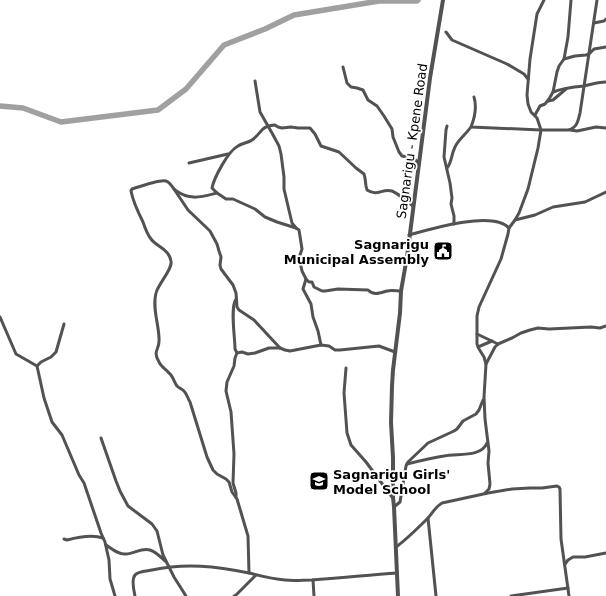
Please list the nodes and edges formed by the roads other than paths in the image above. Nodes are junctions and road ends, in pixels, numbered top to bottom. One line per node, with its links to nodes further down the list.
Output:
1 (443, 0): 29 (street, Sagnarigu - Kpene Road)
2 (544, 0): 12 (street)
3 (571, 0): 10 (street)
4 (597, 0): 6 (street)
5 (606, 19): 6 (street)
6 (594, 23): 9 (street)
7 (446, 32): 12 (street)
8 (606, 47): 9 (street)
9 (589, 54): 10 (street); 15 (street)
10 (564, 59): 17 (street)
11 (343, 67): 29 (street)
12 (528, 79): 20 (street)
13 (255, 81): 21 (street)
14 (606, 82): 15 (street)
15 (584, 86): 16 (street); 26 (street)
16 (567, 87): 17 (street); 19 (street)
17 (552, 92): 19 (street)
18 (474, 97): 23 (street)
19 (547, 102): 20 (street)
20 (535, 115): 25 (street)
21 (268, 126): 27 (street); 34 (street); 37 (street)
22 (448, 126): 30 (street)
23 (471, 127): 25 (street); 30 (street)
24 (606, 128): 26 (street)
25 (541, 130): 26 (street); 35 (street)
26 (568, 130)
27 (228, 154): 28 (street); 33 (street)
28 (190, 163)
29 (419, 163): 34 (street, Sagnarigu - Kpene Road)
30 (447, 168): 36 (street)
31 (173, 188): 33 (street); 42 (street); 62 (street)
32 (606, 192): 35 (street)
33 (217, 193): 37 (street)
34 (413, 206): 39 (street, Sagnarigu - Kpene Road)
35 (515, 220): 38 (street)
36 (454, 224): 38 (street); 39 (street)
37 (296, 228): 40 (street)
38 (509, 228): 46 (street)
39 (409, 235): 41 (street, Sagnarigu - Kpene Road)
40 (306, 280): 41 (street); 48 (street)
41 (401, 291): 52 (street, Sagnarigu - Kpene Road)
42 (236, 299): 51 (street); 53 (street)
43 (0, 317): 55 (street)
44 (64, 324): 55 (street)
45 (606, 326): 49 (street)
46 (477, 334): 47 (street); 50 (street)
47 (492, 341): 49 (street); 50 (street)
48 (321, 344): 51 (street); 52 (street)
49 (498, 344): 54 (street)
50 (478, 347): 54 (street)
51 (280, 348): 53 (street)
52 (395, 352): 63 (street, Sagnarigu - Kpene Road)
53 (237, 353): 62 (street)
54 (486, 364): 57 (street)
55 (37, 366): 66 (street)
56 (346, 368): 63 (street)
57 (484, 397): 59 (street); 60 (street)
58 (101, 438): 71 (street)
59 (488, 443): 60 (street); 61 (street)
60 (406, 464): 64 (street)
61 (485, 493): 65 (street); 72 (street)
62 (236, 497): 74 (street)
63 (393, 497): 64 (street, Sagnarigu - Kpene Road)
64 (394, 507): 69 (street, Sagnarigu - Kpene Road)
65 (428, 518): 69 (street); 85 (street)
66 (103, 538): 67 (street); 68 (street)
67 (64, 539)
68 (106, 545): 71 (street); 79 (street)
69 (396, 547): 75 (street, Sagnarigu - Kpene Road)
70 (606, 553): 72 (street)
71 (166, 562): 73 (street)
72 (565, 564): 78 (street)
73 (169, 567): 74 (street); 80 (street); 81 (street)
74 (249, 573): 76 (street)
75 (397, 573): 77 (street); 84 (street, Sagnarigu - Kpene Road)
76 (256, 575): 77 (street); 82 (street)
77 (314, 580): 83 (street)
78 (568, 588): 86 (street); 87 (street)
79 (114, 596)
80 (135, 596)
81 (186, 596)
82 (234, 596)
83 (314, 596)
84 (398, 596)
85 (436, 596)
86 (511, 596)
87 (569, 596)

